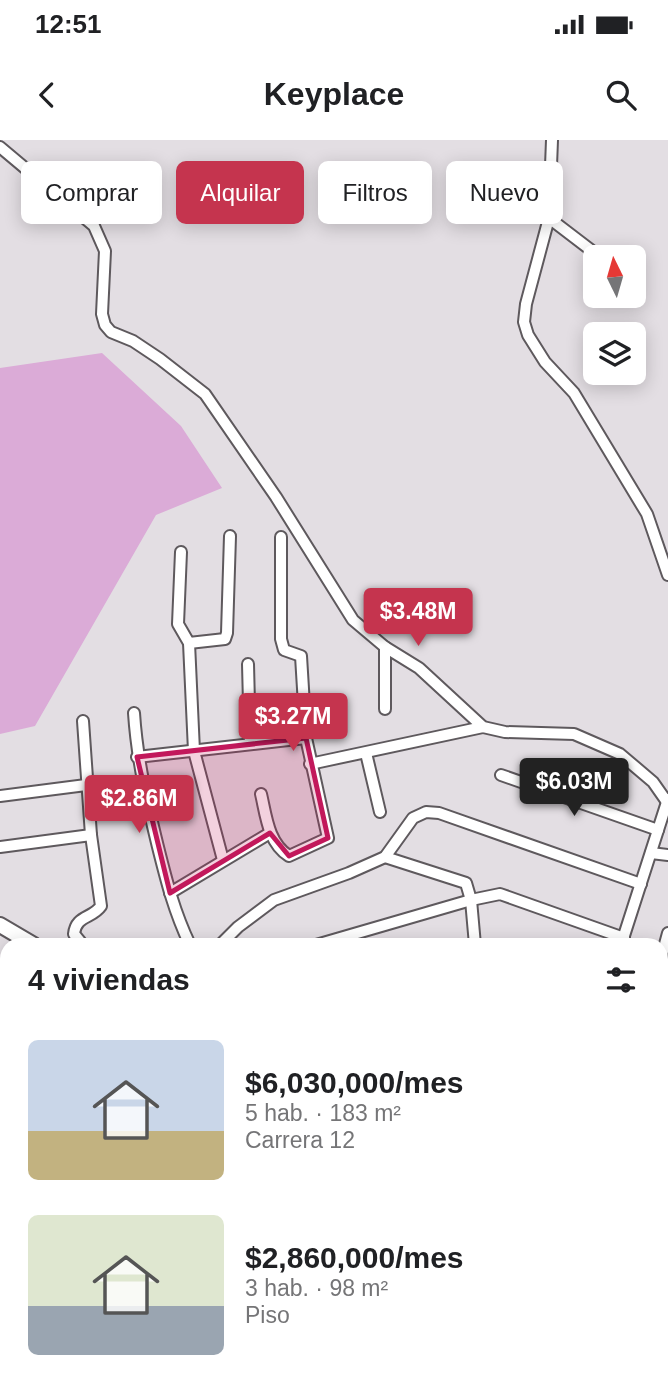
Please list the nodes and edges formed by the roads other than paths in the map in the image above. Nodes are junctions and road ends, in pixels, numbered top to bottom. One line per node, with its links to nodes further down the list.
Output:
1 (552, 140): 3 (street)
2 (0, 147): 12 (street)
3 (551, 161)
4 (547, 224): 10 (street)
5 (557, 224): 6 (street)
6 (584, 245)
7 (230, 536): 11 (street)
8 (281, 537): 18 (street)
9 (181, 552): 11 (street)
10 (668, 575)
11 (189, 643): 20 (street)
12 (385, 647): 14 (street); 17 (street)
13 (248, 664): 19 (street)
14 (385, 709)
15 (134, 713): 22 (street)
16 (83, 721): 25 (street)
17 (483, 727): 21 (street); 28 (street)
18 (306, 738): 19 (street); 23 (street)
19 (250, 744): 20 (street)
20 (194, 751): 22 (street); 37 (street)
21 (366, 752): 23 (street); 29 (street)
22 (137, 757): 39 (street)
23 (310, 764): 31 (street)
24 (501, 775): 30 (street)
25 (86, 785): 27 (street); 32 (street)
26 (261, 794): 31 (street)
27 (0, 796)
28 (667, 801): 30 (street)
29 (380, 812)
30 (658, 830): 34 (street)
31 (271, 833): 37 (street)
32 (90, 835): 33 (street); 43 (street)
33 (0, 847)
34 (651, 853): 35 (street); 38 (street)
35 (668, 855)
36 (385, 858): 38 (street); 40 (street); 45 (street)
37 (223, 860): 39 (street)
38 (641, 884): 49 (street)
39 (170, 893): 44 (street)
40 (471, 900): 46 (street); 47 (street); 48 (street)
41 (0, 925): 42 (street)
42 (22, 938)
43 (77, 938)
44 (187, 938)
45 (227, 938)
46 (349, 938)
47 (474, 938)
48 (614, 938)
49 (623, 938)

